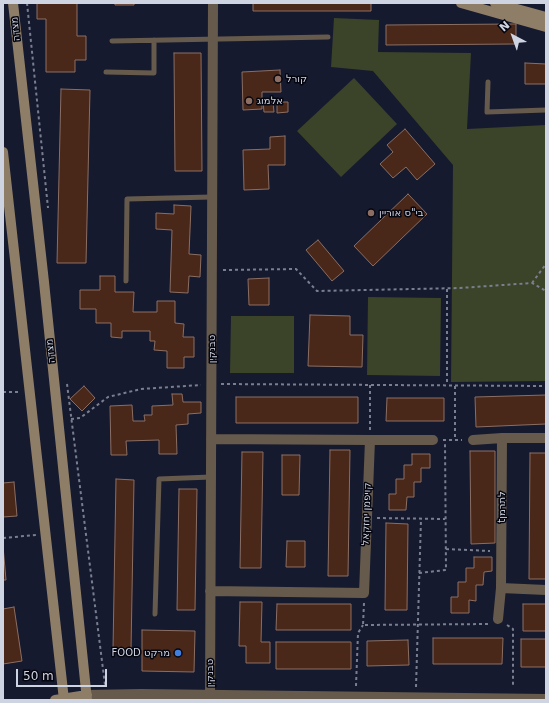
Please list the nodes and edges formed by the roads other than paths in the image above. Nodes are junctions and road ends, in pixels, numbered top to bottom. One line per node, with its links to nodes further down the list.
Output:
1 (13, 3): 30 (main road, מצדה)
2 (214, 3): 8 (street, טבנקין)
3 (461, 3): 6 (main road)
4 (495, 3): 5 (main road)
5 (546, 17)
6 (546, 27)
7 (328, 36): 8 (lane)
8 (213, 39): 9 (lane); 15 (street, טבנקין)
9 (154, 40): 10 (lane); 11 (lane)
10 (112, 41)
11 (106, 72)
12 (488, 82): 13 (lane)
13 (546, 110)
14 (3, 152): 33 (main road)
15 (212, 197): 16 (lane); 19 (street, טבנקין)
16 (126, 281)
17 (502, 438): 18 (street); 22 (street); 24 (street, tלתרמן)
18 (546, 438)
19 (211, 439): 20 (street); 23 (street, טבנקין)
20 (370, 440): 21 (street); 26 (street, קויפמן יחזקאל)
21 (433, 440)
22 (473, 440)
23 (211, 477): 26 (street, טבנקין); 27 (lane)
24 (501, 588): 25 (street); 28 (street, tלתרמן)
25 (546, 590)
26 (210, 591): 29 (street, טבנקין)
27 (155, 614)
28 (498, 619)
29 (210, 697): 30 (street); 31 (street)
30 (87, 698): 33 (main road)
31 (463, 699): 32 (street)
32 (546, 699)
33 (61, 700)

